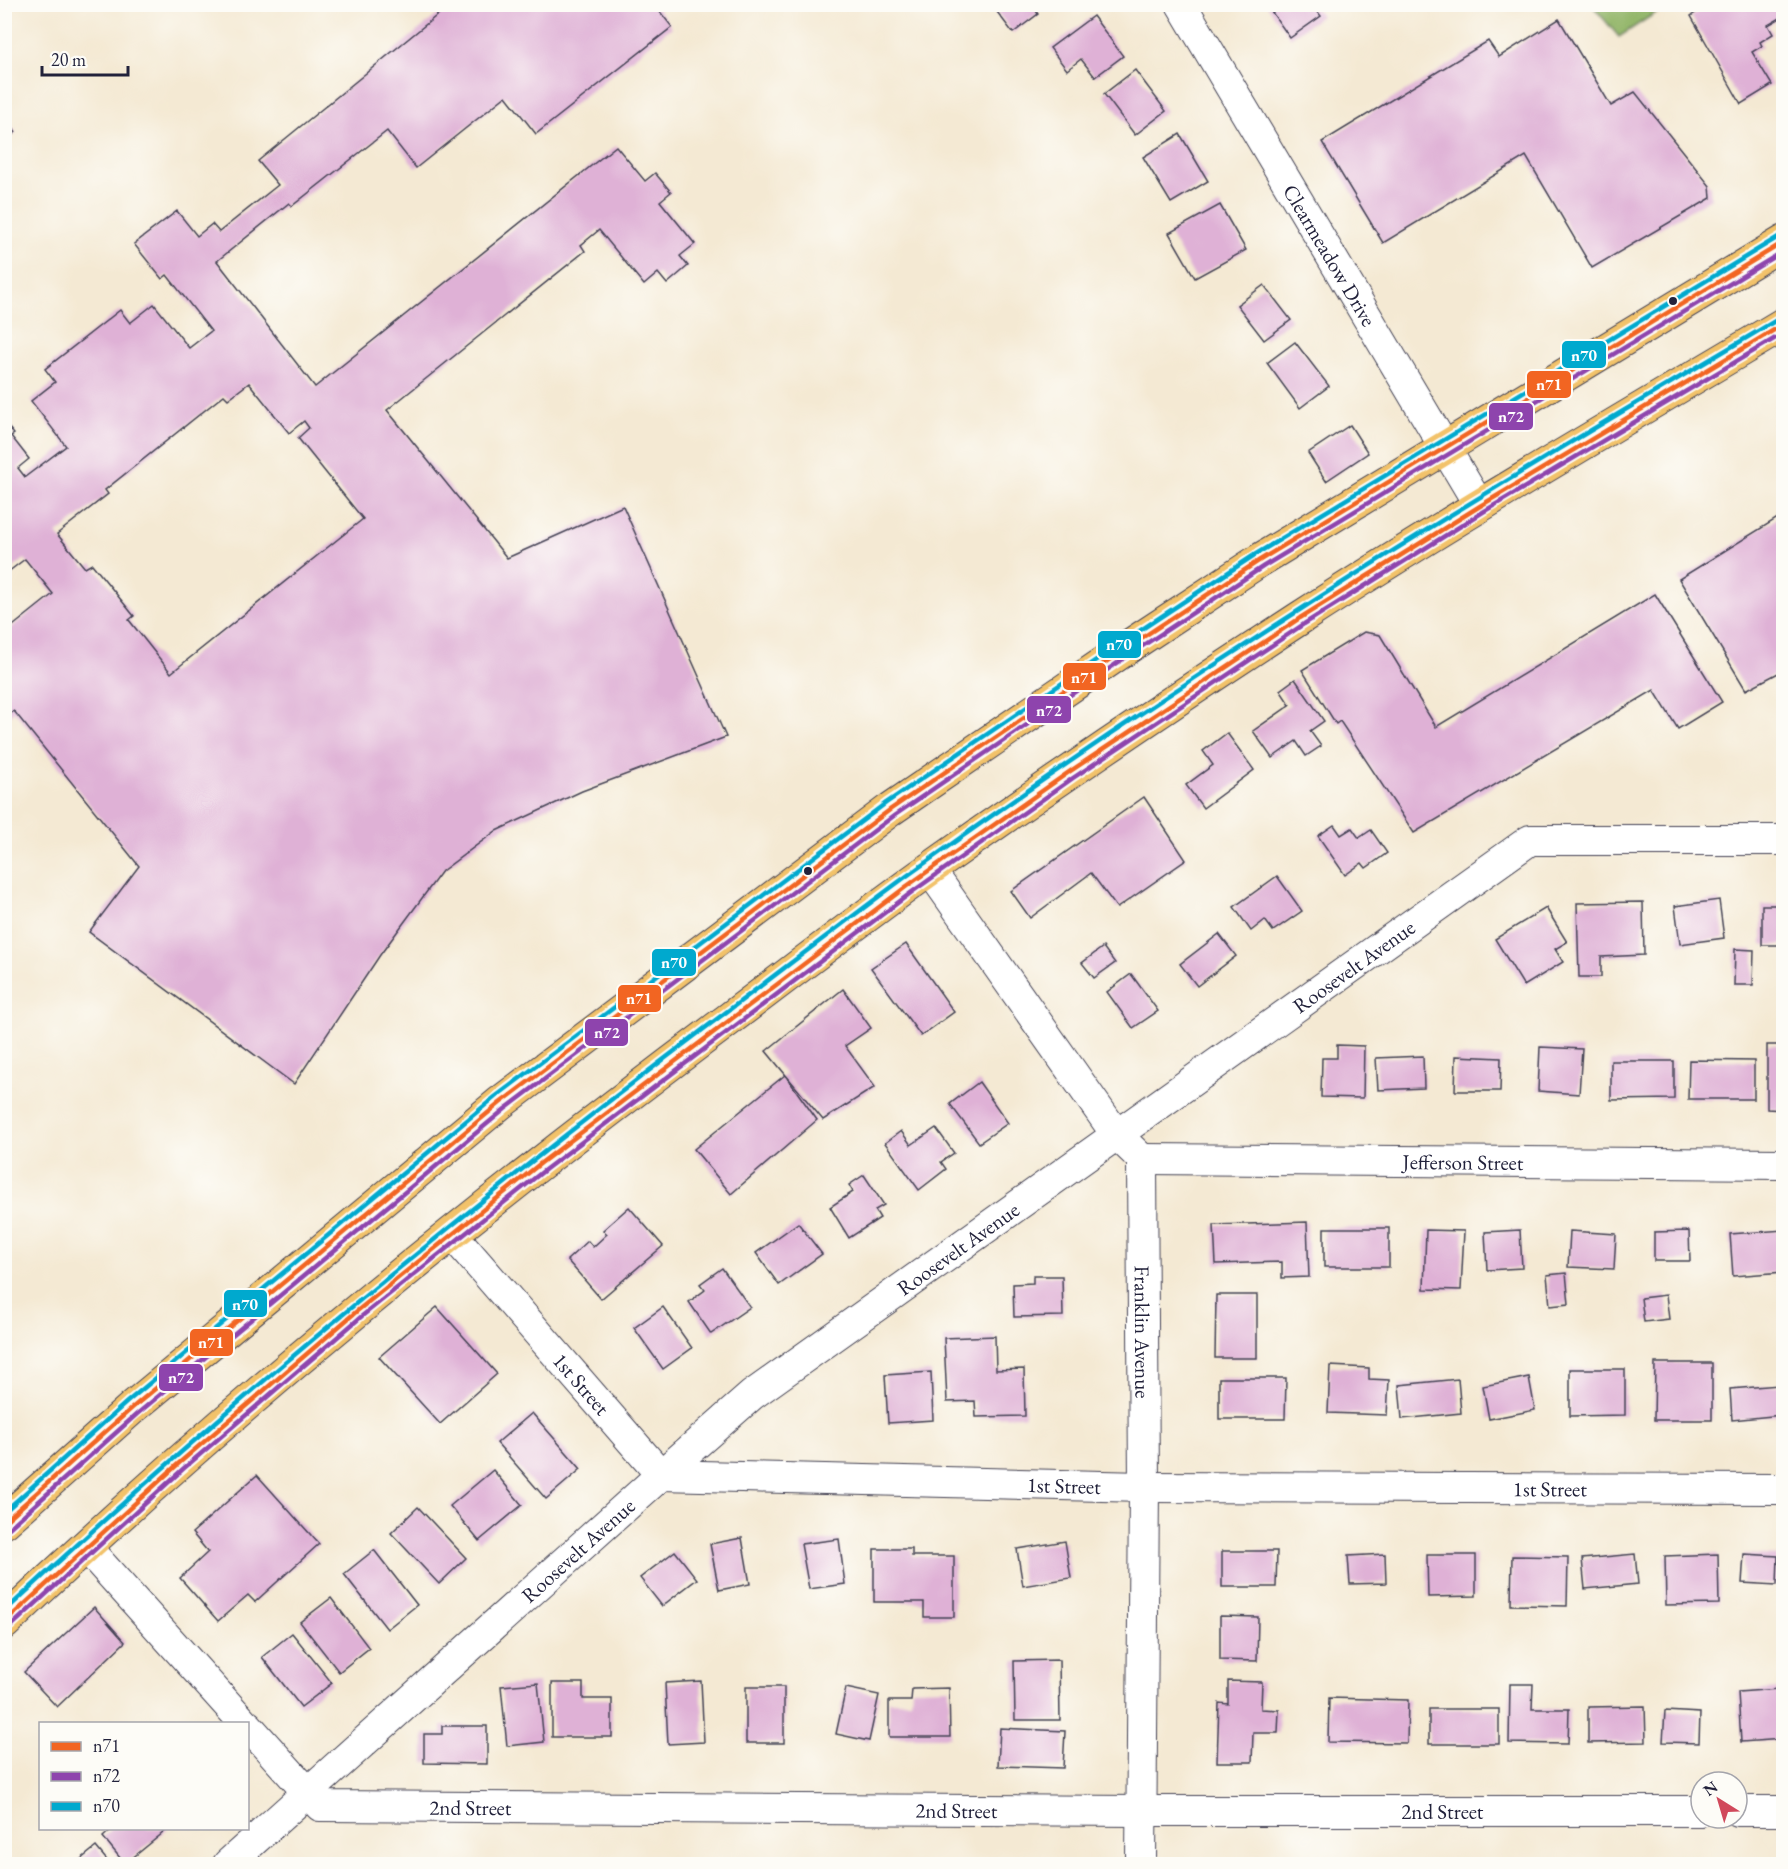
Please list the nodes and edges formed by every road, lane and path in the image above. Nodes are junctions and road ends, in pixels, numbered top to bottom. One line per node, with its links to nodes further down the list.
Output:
1 (1181, 4): 4 (street, Clearmeadow Drive)
2 (1784, 242): 4 (main road)
3 (1784, 324): 5 (main road)
4 (1444, 447): 5 (street, Clearmeadow Drive); 15 (main road)
5 (1479, 505): 7 (main road)
6 (1784, 840): 8 (street, Roosevelt Avenue)
7 (930, 870): 8 (street); 11 (main road)
8 (1116, 1134): 9 (street); 12 (street, Roosevelt Avenue)
9 (1142, 1159): 10 (street, Jefferson Street); 13 (street, Franklin Avenue)
10 (1784, 1164)
11 (452, 1234): 12 (street, 1st Street); 16 (main road)
12 (661, 1474): 13 (street, 1st Street); 20 (street, Roosevelt Avenue)
13 (1144, 1487): 14 (street, 1st Street); 21 (street, Franklin Avenue)
14 (1784, 1489)
15 (4, 1522)
16 (85, 1546): 17 (main road); 18 (street, 2nd Street)
17 (4, 1623)
18 (243, 1722)
19 (249, 1728): 20 (street, 2nd Street)
20 (307, 1792): 21 (street, 2nd Street); 25 (street, Roosevelt Avenue)
21 (1141, 1811): 22 (street, 2nd Street); 26 (street, Franklin Avenue)
22 (1689, 1811)
23 (1749, 1811): 24 (street)
24 (1784, 1811)
25 (228, 1864)
26 (1141, 1864)

